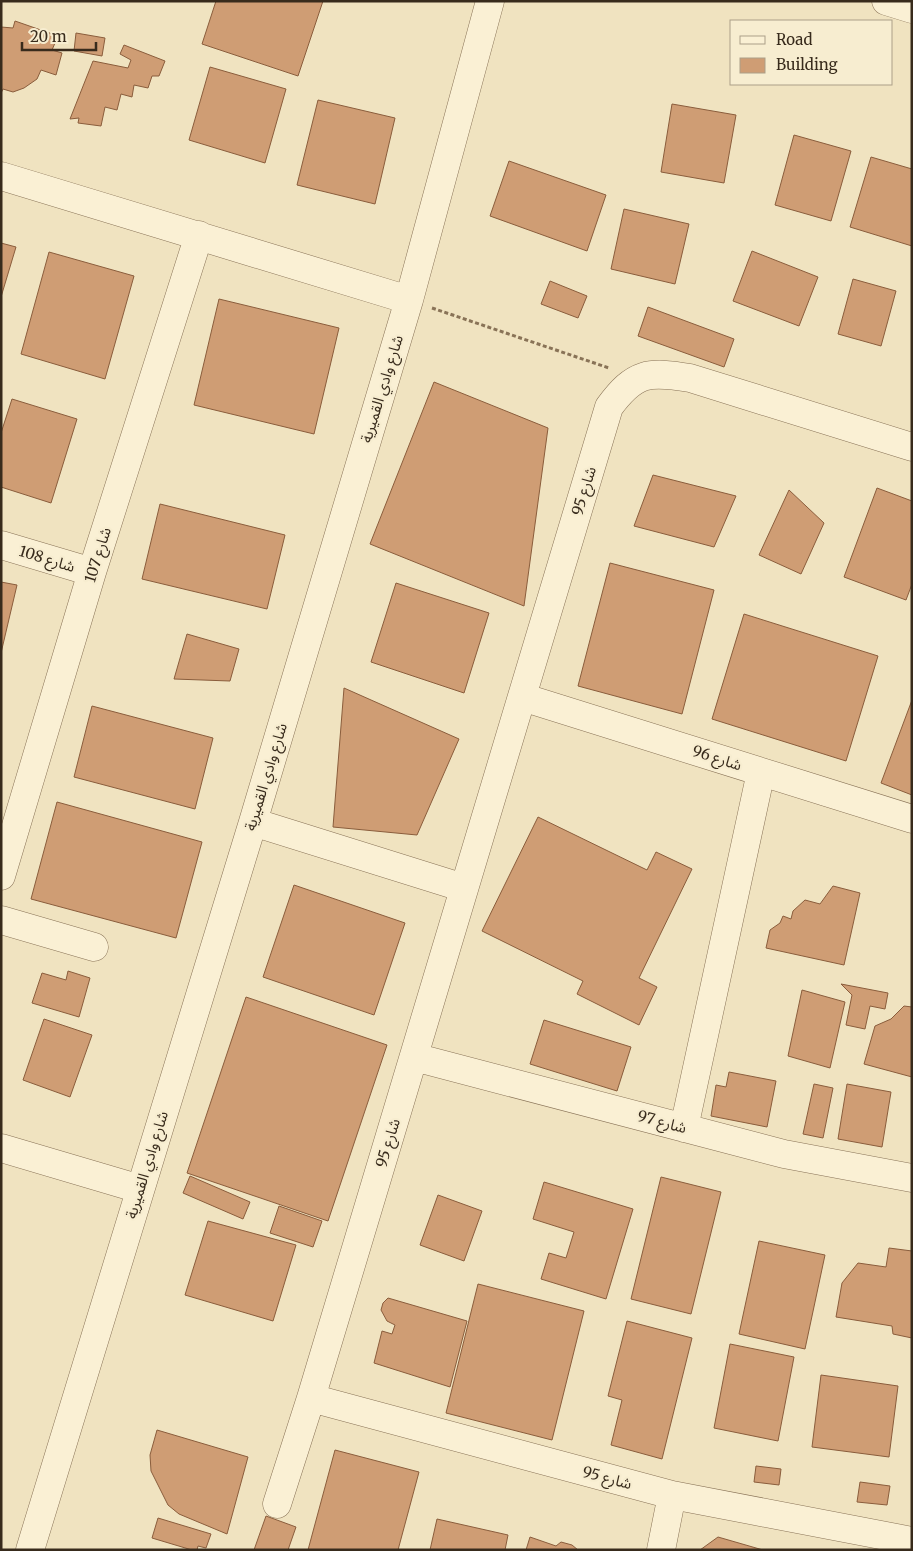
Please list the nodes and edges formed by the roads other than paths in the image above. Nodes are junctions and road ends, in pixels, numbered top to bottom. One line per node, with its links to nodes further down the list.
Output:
1 (490, 1): 6 (street, شارع وادي القميرية)
2 (886, 1): 3 (street)
3 (912, 9)
4 (1, 176): 5 (street)
5 (199, 235): 6 (street); 9 (street, شارع 107)
6 (409, 300): 13 (street, شارع وادي القميرية)
7 (912, 447): 10 (street, شارع 95)
8 (1, 545): 9 (street, شارع 108)
9 (92, 572): 14 (street, شارع 107)
10 (522, 697): 11 (street, شارع 96); 15 (street, شارع 95)
11 (761, 772): 12 (street, شارع 96); 19 (street)
12 (912, 819)
13 (253, 822): 15 (street); 22 (street, شارع وادي القميرية)
14 (1, 876)
15 (464, 888): 18 (street, شارع 95)
16 (1, 920): 17 (street)
17 (94, 947)
18 (414, 1057): 19 (street, شارع 97); 23 (street, شارع 95)
19 (684, 1128): 21 (street, شارع 97)
20 (1, 1148): 22 (street)
21 (912, 1178)
22 (140, 1189): 27 (street, شارع وادي القميرية)
23 (311, 1398): 24 (street, شارع 95); 25 (street, شارع 95)
24 (672, 1495): 26 (street, شارع 95); 28 (street)
25 (277, 1504)
26 (912, 1541)
27 (30, 1550)
28 (661, 1550)

